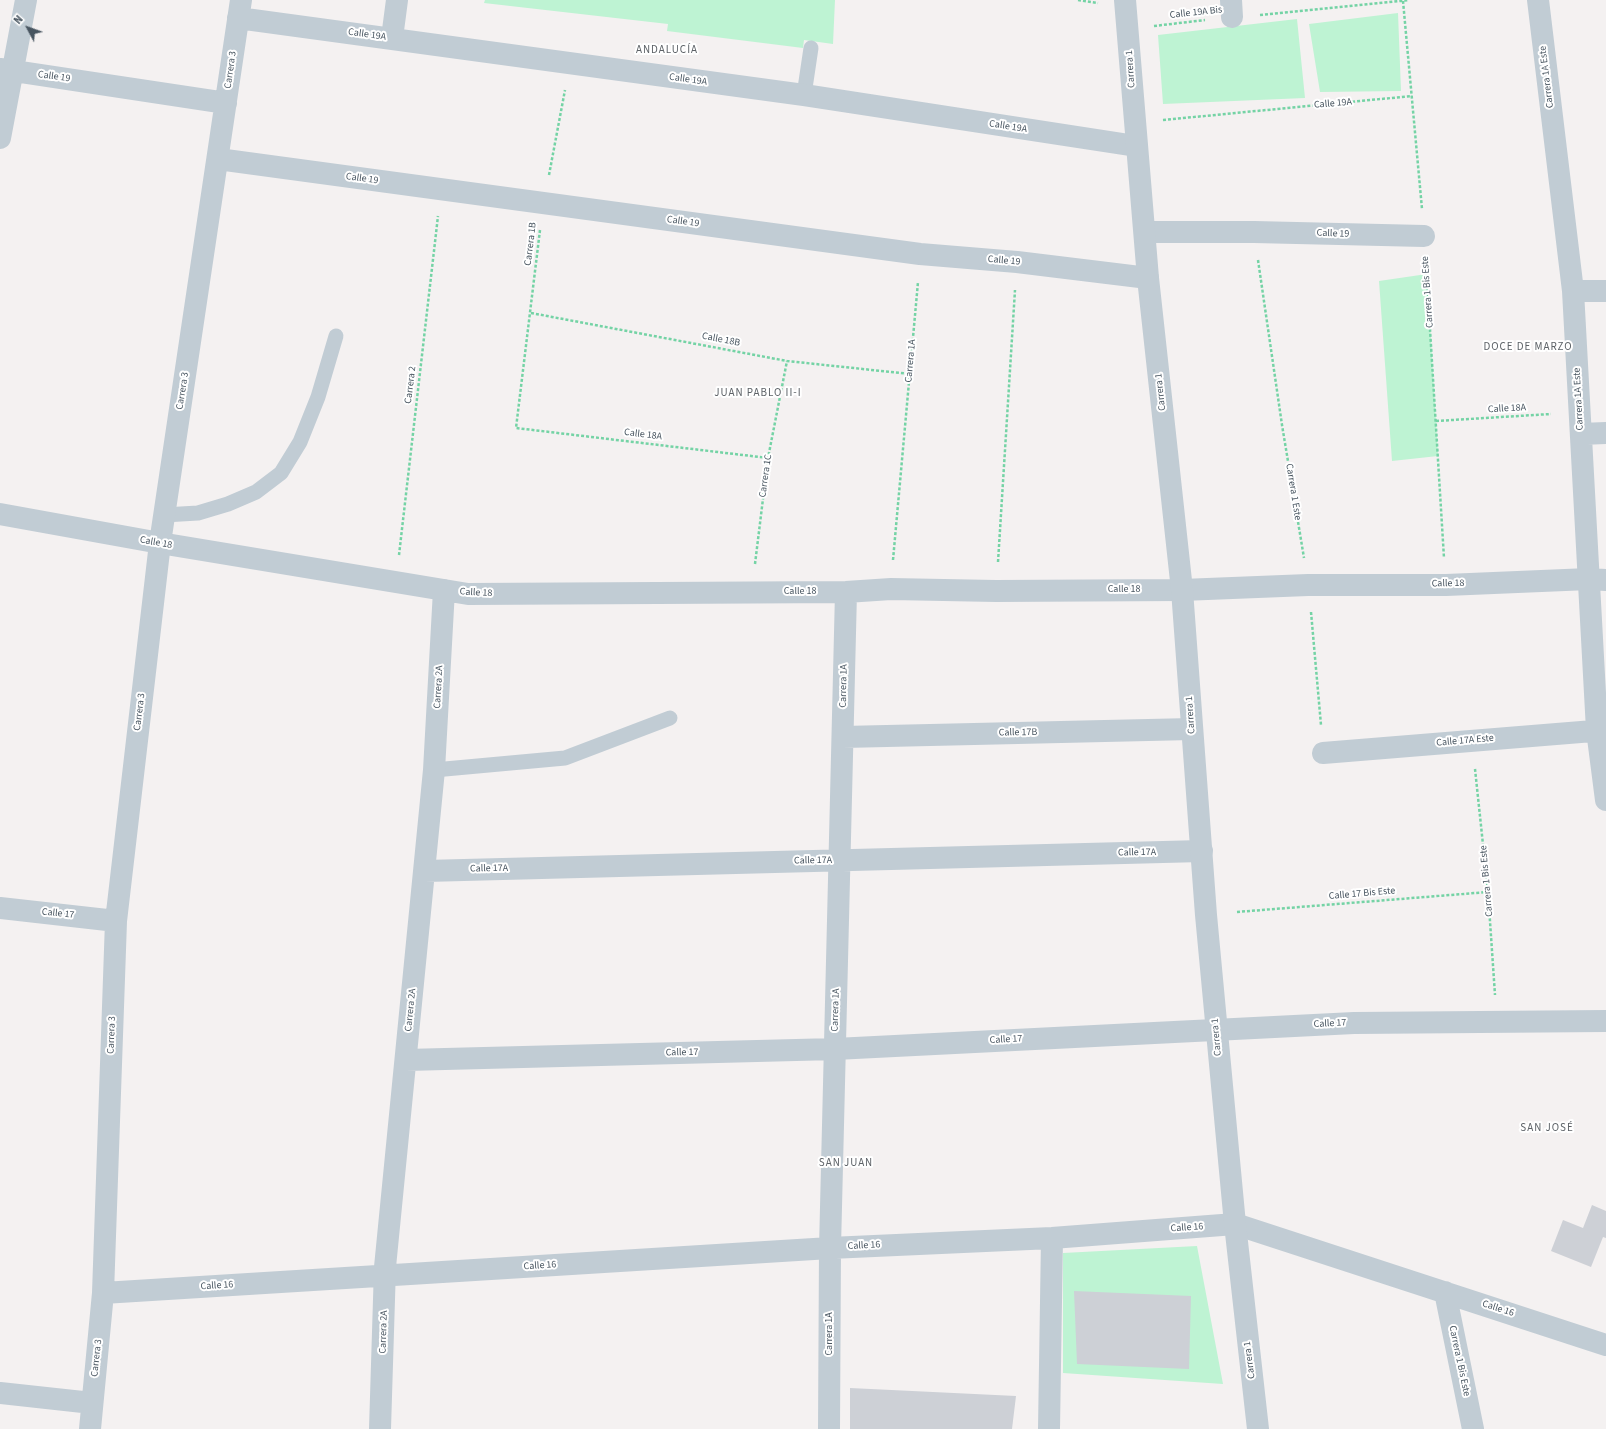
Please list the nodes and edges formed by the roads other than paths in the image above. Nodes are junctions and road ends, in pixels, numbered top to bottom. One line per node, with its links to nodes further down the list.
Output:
1 (26, 0): 8 (street)
2 (397, 0): 6 (street)
3 (1125, 0): 12 (street, Carrera 1)
4 (1538, 0): 17 (street, Carrera 1A Este)
5 (240, 9): 6 (street, Calle 19A); 10 (street, Carrera 3)
6 (392, 38): 9 (street, Calle 19A)
7 (811, 48): 9 (lane)
8 (7, 70): 10 (street, Calle 19); 11 (street)
9 (804, 95): 12 (street, Calle 19A)
10 (226, 103): 13 (street, Carrera 3)
11 (0, 138)
12 (1136, 146): 14 (street, Carrera 1)
13 (218, 159): 16 (street, Calle 19); 23 (street, Carrera 3)
14 (1145, 232): 15 (street, Calle 19); 16 (street, Carrera 1)
15 (1424, 236)
16 (1148, 278): 27 (street, Carrera 1)
17 (1573, 291): 18 (street); 21 (street, Carrera 1A Este)
18 (1606, 291)
19 (336, 336): 23 (lane)
20 (1606, 433): 21 (street)
21 (1581, 434): 25 (street, Carrera 1A Este)
22 (0, 514): 24 (street, Calle 18)
23 (164, 515): 24 (street, Carrera 3)
24 (160, 543): 26 (street, Calle 18); 40 (street, Carrera 3)
25 (1597, 580): 27 (street, Calle 18); 31 (street, Carrera 1A Este)
26 (444, 590): 28 (street, Calle 18); 34 (street, Carrera 2A)
27 (1182, 590): 28 (street, Calle 18); 30 (street, Carrera 1)
28 (846, 592): 32 (street, Carrera 1A)
29 (670, 718): 34 (lane)
30 (1192, 729): 32 (street, Calle 17B); 36 (street, Carrera 1)
31 (1602, 730): 33 (street, Calle 17A Este); 35 (street, Carrera 1A Este)
32 (843, 737): 37 (street, Carrera 1A)
33 (1323, 753)
34 (434, 770): 38 (street, Carrera 2A)
35 (1606, 800)
36 (1202, 851): 37 (street, Calle 17A); 42 (street, Carrera 1)
37 (840, 860): 38 (street, Calle 17A); 43 (street, Carrera 1A)
38 (425, 871): 44 (street, Carrera 2A)
39 (0, 908): 40 (street, Calle 17)
40 (116, 921): 50 (street, Carrera 3)
41 (1606, 1020): 42 (street, Calle 17)
42 (1217, 1029): 43 (street, Calle 17); 45 (street, Carrera 1)
43 (835, 1049): 44 (street, Calle 17); 47 (street, Carrera 1A)
44 (406, 1060): 48 (street, Carrera 2A)
45 (1234, 1224): 46 (street, Calle 16); 49 (street, Calle 16); 58 (street, Carrera 1)
46 (1052, 1238): 47 (street, Calle 16); 57 (street)
47 (830, 1248): 48 (street, Calle 16); 56 (street, Carrera 1A)
48 (386, 1275): 50 (street, Calle 16); 55 (street, Carrera 2A)
49 (1445, 1292): 51 (street, Calle 16); 59 (street, Carrera 1 Bis Este)
50 (103, 1293): 53 (street, Carrera 3)
51 (1606, 1345)
52 (0, 1393): 53 (street)
53 (92, 1403): 54 (street, Carrera 3)
54 (90, 1429)
55 (380, 1429)
56 (829, 1429)
57 (1049, 1429)
58 (1258, 1429)
59 (1473, 1429)

